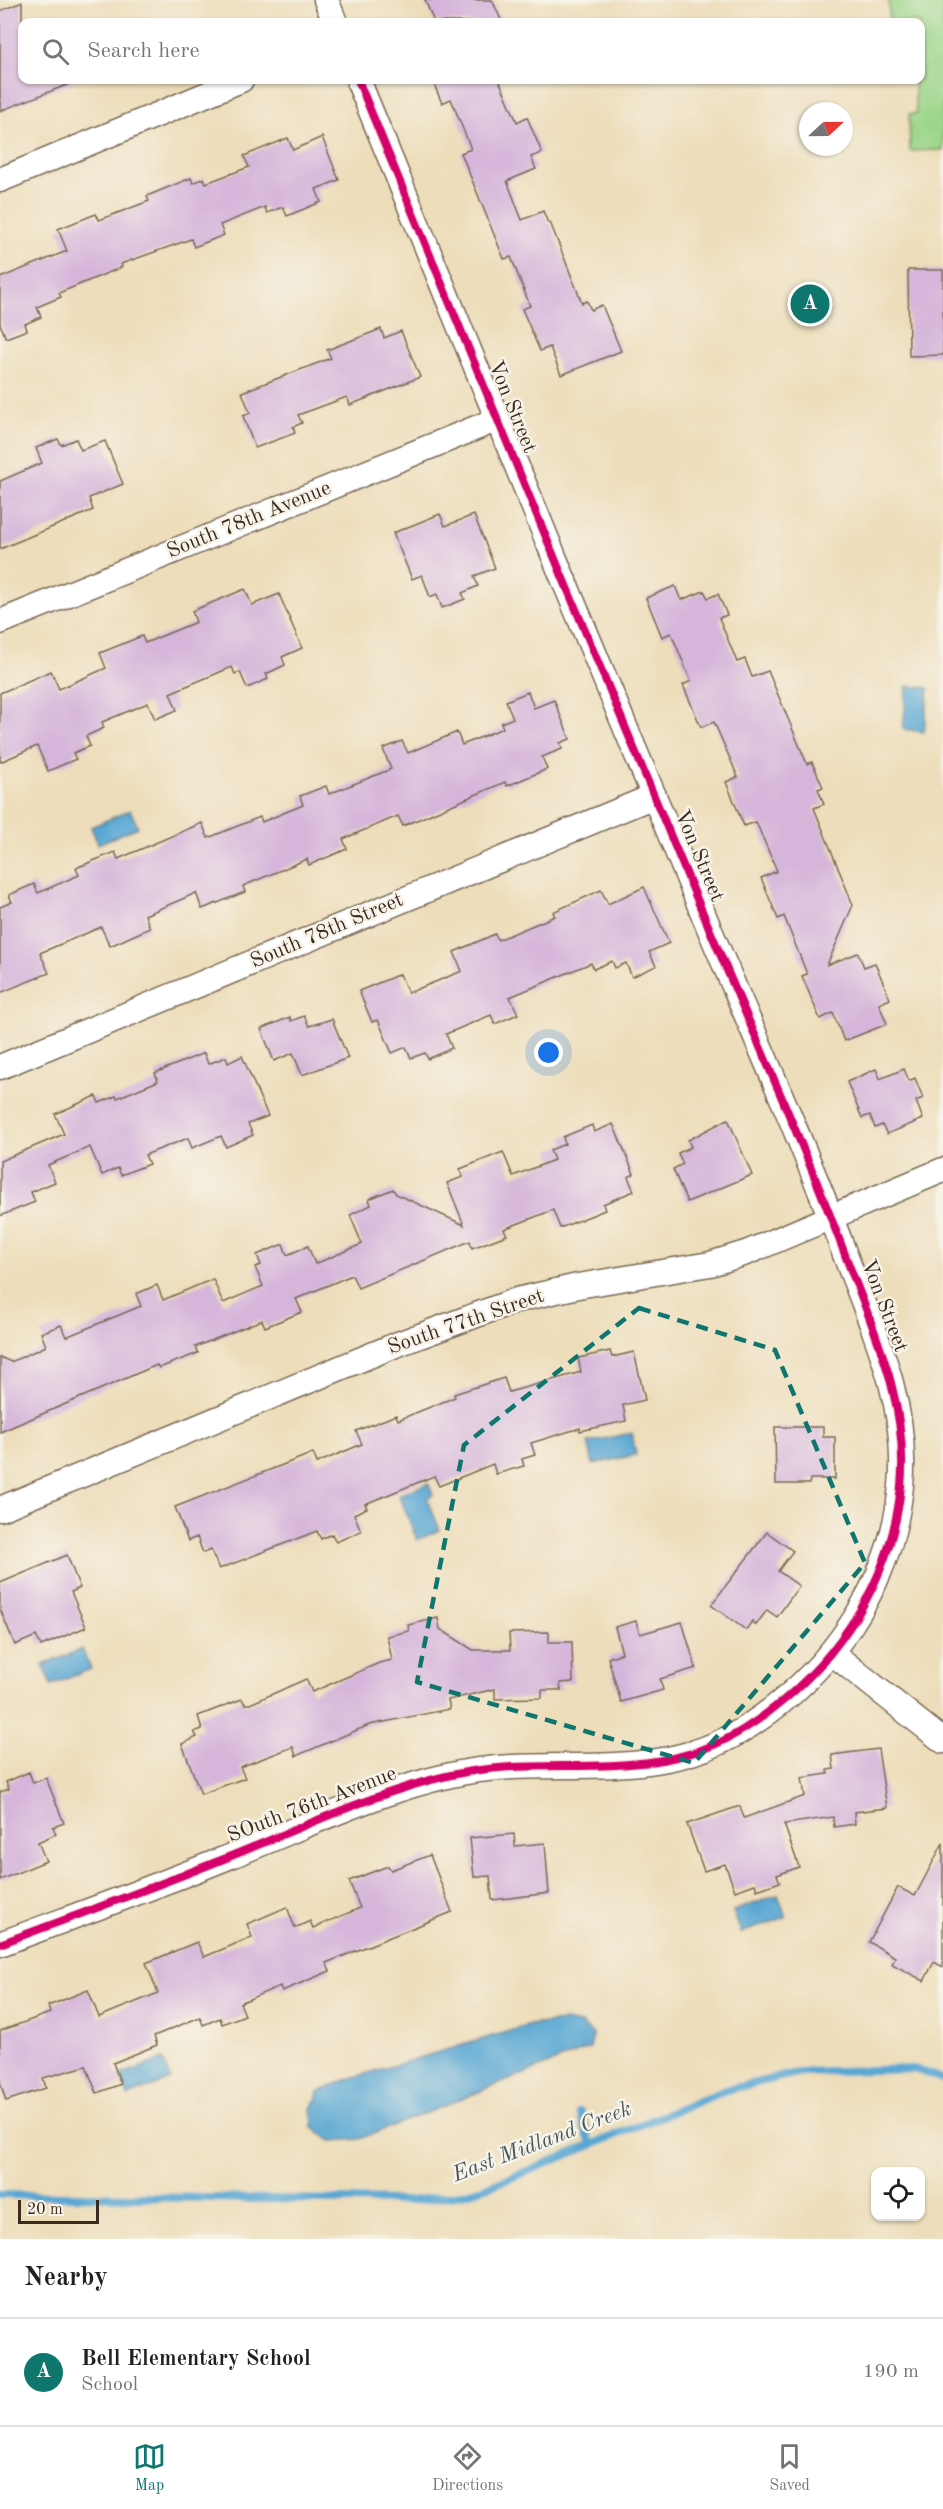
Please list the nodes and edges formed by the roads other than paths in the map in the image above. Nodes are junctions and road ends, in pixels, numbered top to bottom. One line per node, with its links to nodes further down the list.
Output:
1 (326, 0): 2 (street)
2 (333, 18)
3 (231, 84): 5 (street)
4 (360, 84): 6 (street, Von Street)
5 (0, 180)
6 (498, 419): 7 (street, South 78th Avenue); 8 (street, Von Street)
7 (0, 622)
8 (654, 796): 9 (street, South 78th Street); 11 (street, Von Street)
9 (0, 1067)
10 (943, 1170): 11 (street, South 77th Street)
11 (831, 1216): 12 (street, South 77th Street); 13 (street, Von Street)
12 (0, 1509)
13 (832, 1653): 14 (street); 15 (street, SOuth 76th Avenue)
14 (943, 1741)
15 (0, 1944)

